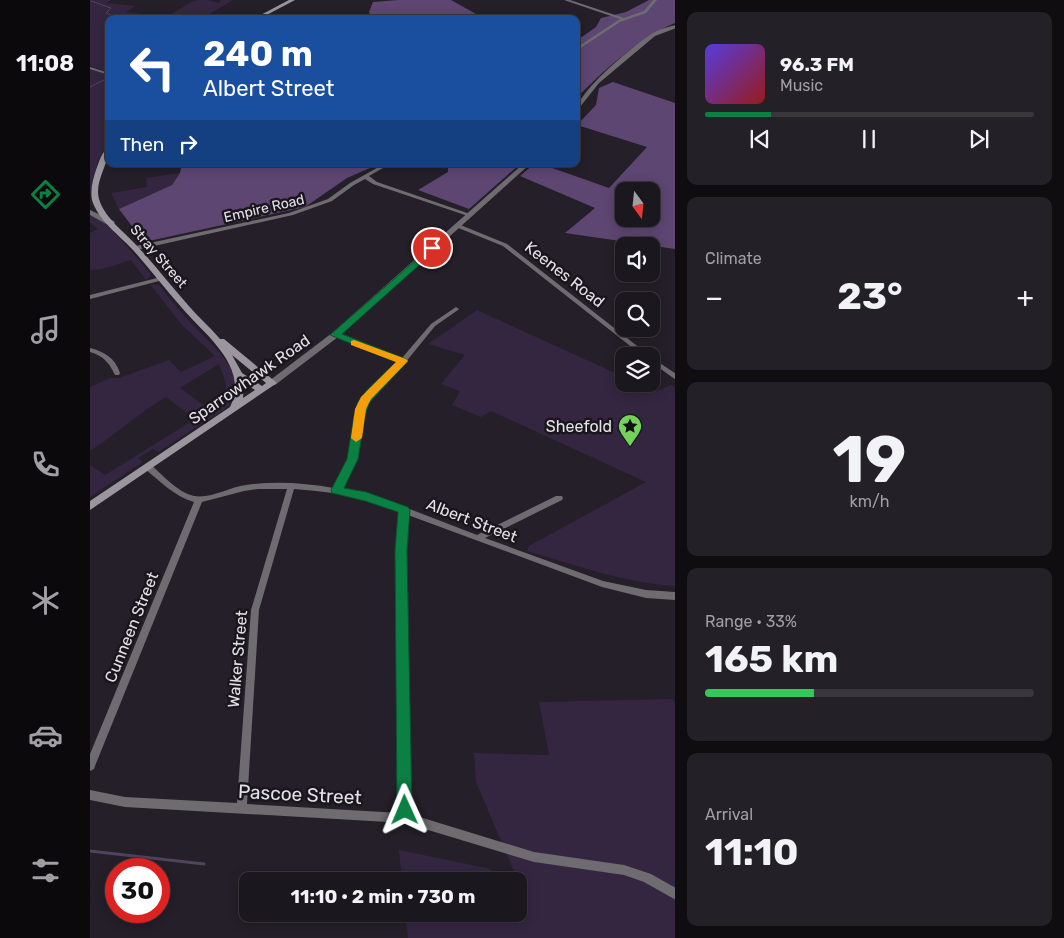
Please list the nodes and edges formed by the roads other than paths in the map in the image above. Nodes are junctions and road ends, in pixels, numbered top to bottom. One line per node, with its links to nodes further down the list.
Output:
1 (188, 0): 4 (street)
2 (566, 0): 7 (street)
3 (656, 0): 7 (street)
4 (193, 1)
5 (291, 1): 6 (main road)
6 (263, 15)
7 (623, 19): 9 (street)
8 (675, 26): 12 (street)
9 (580, 47)
10 (90, 68): 11 (street)
11 (105, 73)
12 (580, 105)
13 (105, 158): 17 (main road)
14 (381, 167): 16 (street, Empire Road)
15 (524, 167): 19 (street, Sparrowhawk Road)
16 (365, 176): 19 (street); 22 (street, Empire Road)
17 (93, 198): 20 (main road, Stray Street)
18 (90, 212): 20 (street)
19 (470, 215): 21 (street, Sparrowhawk Road)
20 (112, 223): 22 (main road, Stray Street)
21 (458, 226): 27 (street, Sparrowhawk Road); 28 (street, Keenes Road)
22 (136, 248): 23 (main road, Stray Street)
23 (161, 279): 24 (street); 26 (main road, Stray Street)
24 (90, 297)
25 (456, 309): 30 (street)
26 (205, 328): 33 (main road, Stray Street); 35 (main road, Stray Street)
27 (335, 335): 30 (street); 35 (street, Sparrowhawk Road)
28 (635, 347)
29 (90, 350): 32 (street)
30 (403, 361): 40 (street)
31 (660, 367): 34 (street)
32 (117, 373)
33 (238, 375): 36 (main road); 37 (main road)
34 (675, 378)
35 (272, 383): 36 (main road, Sparrowhawk Road)
36 (262, 390): 37 (main road, Sparrowhawk Road)
37 (234, 408): 38 (main road, Sparrowhawk Road)
38 (148, 467): 42 (street); 43 (main road, Sparrowhawk Road)
39 (291, 487): 40 (street, Albert Street); 42 (street, Albert Street); 49 (street, Walker Street)
40 (336, 490): 44 (street, Albert Street)
41 (559, 498): 45 (street)
42 (199, 499): 47 (street, Cunneen Street)
43 (90, 506)
44 (404, 510): 45 (street, Albert Street); 50 (street)
45 (477, 538): 46 (street, Albert Street)
46 (675, 596)
47 (90, 766)
48 (90, 795): 49 (street, Pascoe Street)
49 (242, 808): 50 (street, Pascoe Street)
50 (405, 818): 51 (street, Pascoe Street)
51 (675, 895)

